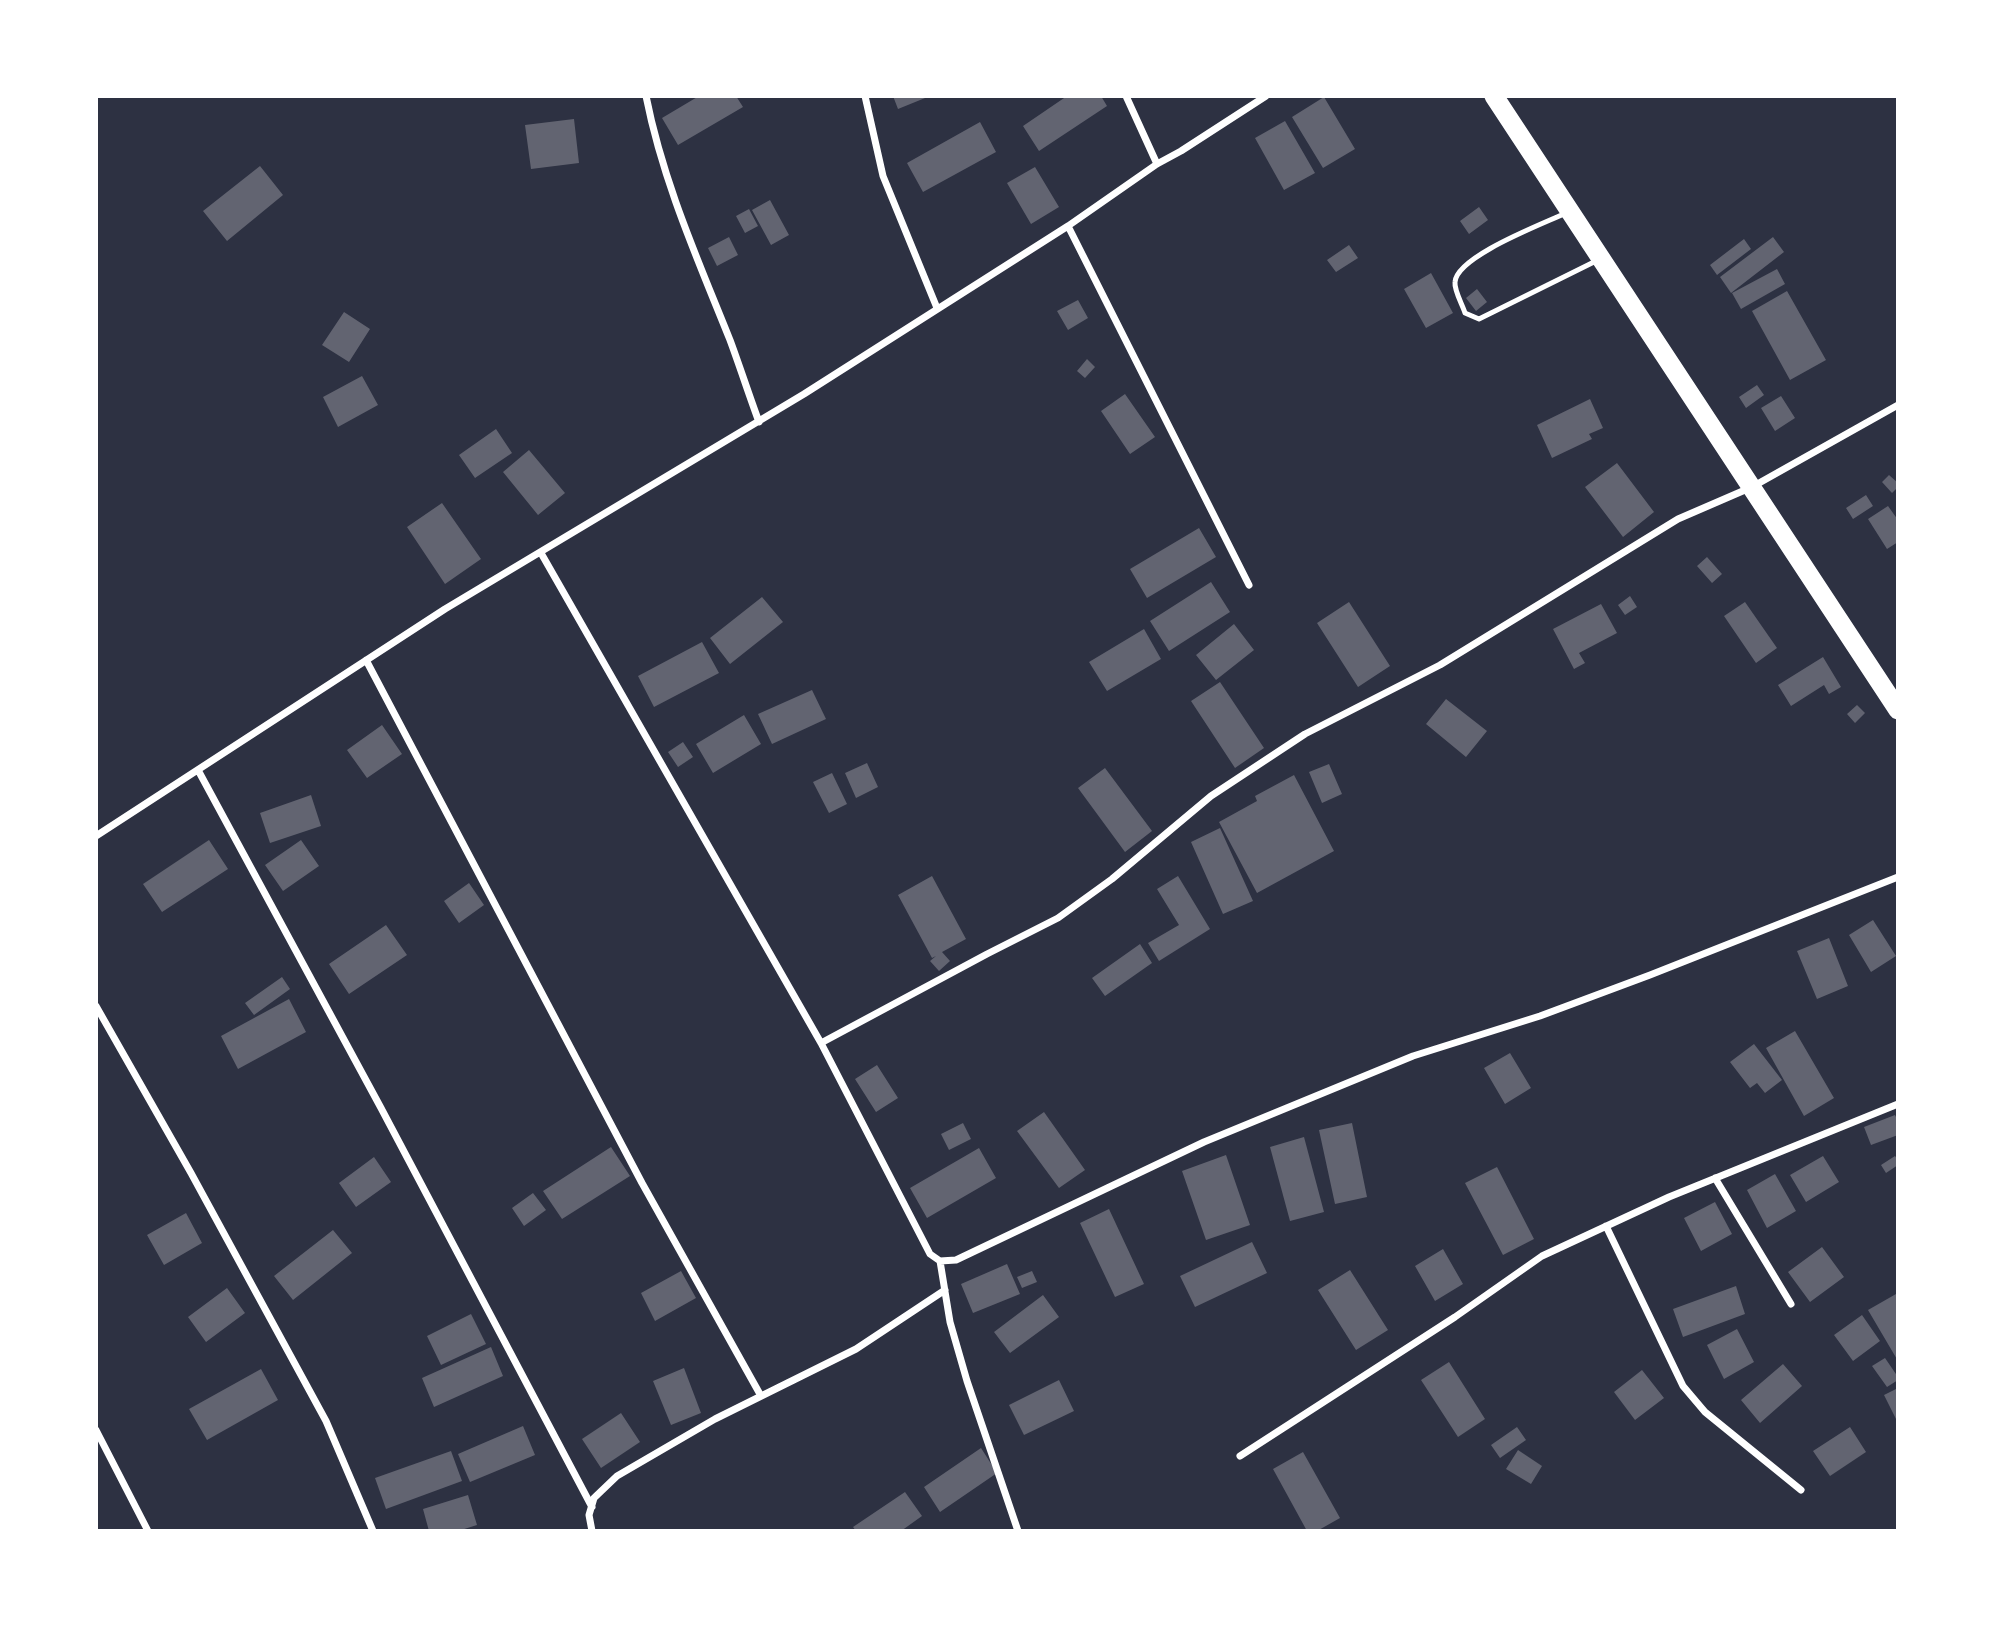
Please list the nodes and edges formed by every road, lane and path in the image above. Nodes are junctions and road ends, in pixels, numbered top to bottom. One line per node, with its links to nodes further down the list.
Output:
1 (646, 96): 12 (street)
2 (864, 96): 10 (street)
3 (1126, 96): 6 (street)
4 (1266, 96): 6 (street)
5 (1494, 96): 7 (highway)
6 (1157, 164): 8 (street)
7 (1570, 211): 9 (highway); 9 (lane)
8 (1068, 226): 10 (street); 15 (street)
9 (1601, 259): 13 (highway)
10 (937, 308): 12 (street)
11 (1898, 405): 13 (street)
12 (759, 422): 14 (street)
13 (1752, 487): 17 (highway); 22 (street)
14 (541, 552): 16 (street); 22 (street)
15 (1249, 585)
16 (366, 660): 18 (street); 29 (street)
17 (1895, 699)
18 (198, 770): 19 (street); 33 (street)
19 (96, 836)
20 (1898, 877): 26 (street)
21 (96, 1006): 35 (street)
22 (821, 1043): 26 (street)
23 (1898, 1104): 24 (street)
24 (1715, 1178): 25 (street); 28 (street)
25 (1606, 1226): 31 (street); 32 (street)
26 (940, 1261): 27 (street)
27 (945, 1290): 29 (street); 37 (street)
28 (1791, 1304)
29 (761, 1396): 33 (street)
30 (96, 1430): 34 (street)
31 (1240, 1456)
32 (1801, 1490)
33 (592, 1507): 36 (street)
34 (148, 1531)
35 (373, 1531)
36 (592, 1531)
37 (1018, 1531)

